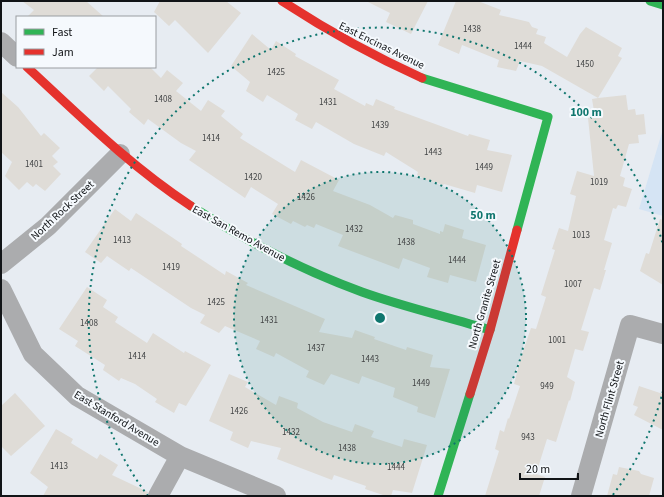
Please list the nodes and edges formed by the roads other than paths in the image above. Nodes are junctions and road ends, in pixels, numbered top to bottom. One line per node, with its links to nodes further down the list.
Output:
1 (282, 1): 7 (street, East Encinas Avenue)
2 (650, 1): 3 (street)
3 (663, 5)
4 (1, 42): 5 (street)
5 (16, 56)
6 (29, 68): 8 (street, East San Remo Avenue)
7 (548, 117): 11 (street, North Granite Street)
8 (120, 154): 9 (street, North Rock Street); 11 (street, East San Remo Avenue)
9 (1, 264)
10 (1, 289): 13 (street, East Stanford Avenue)
11 (490, 330): 16 (street, North Granite Street)
12 (663, 334): 17 (street, North Flint Street)
13 (180, 456): 14 (street); 15 (street, East Stanford Avenue)
14 (158, 496)
15 (276, 496)
16 (438, 496)
17 (581, 496)

